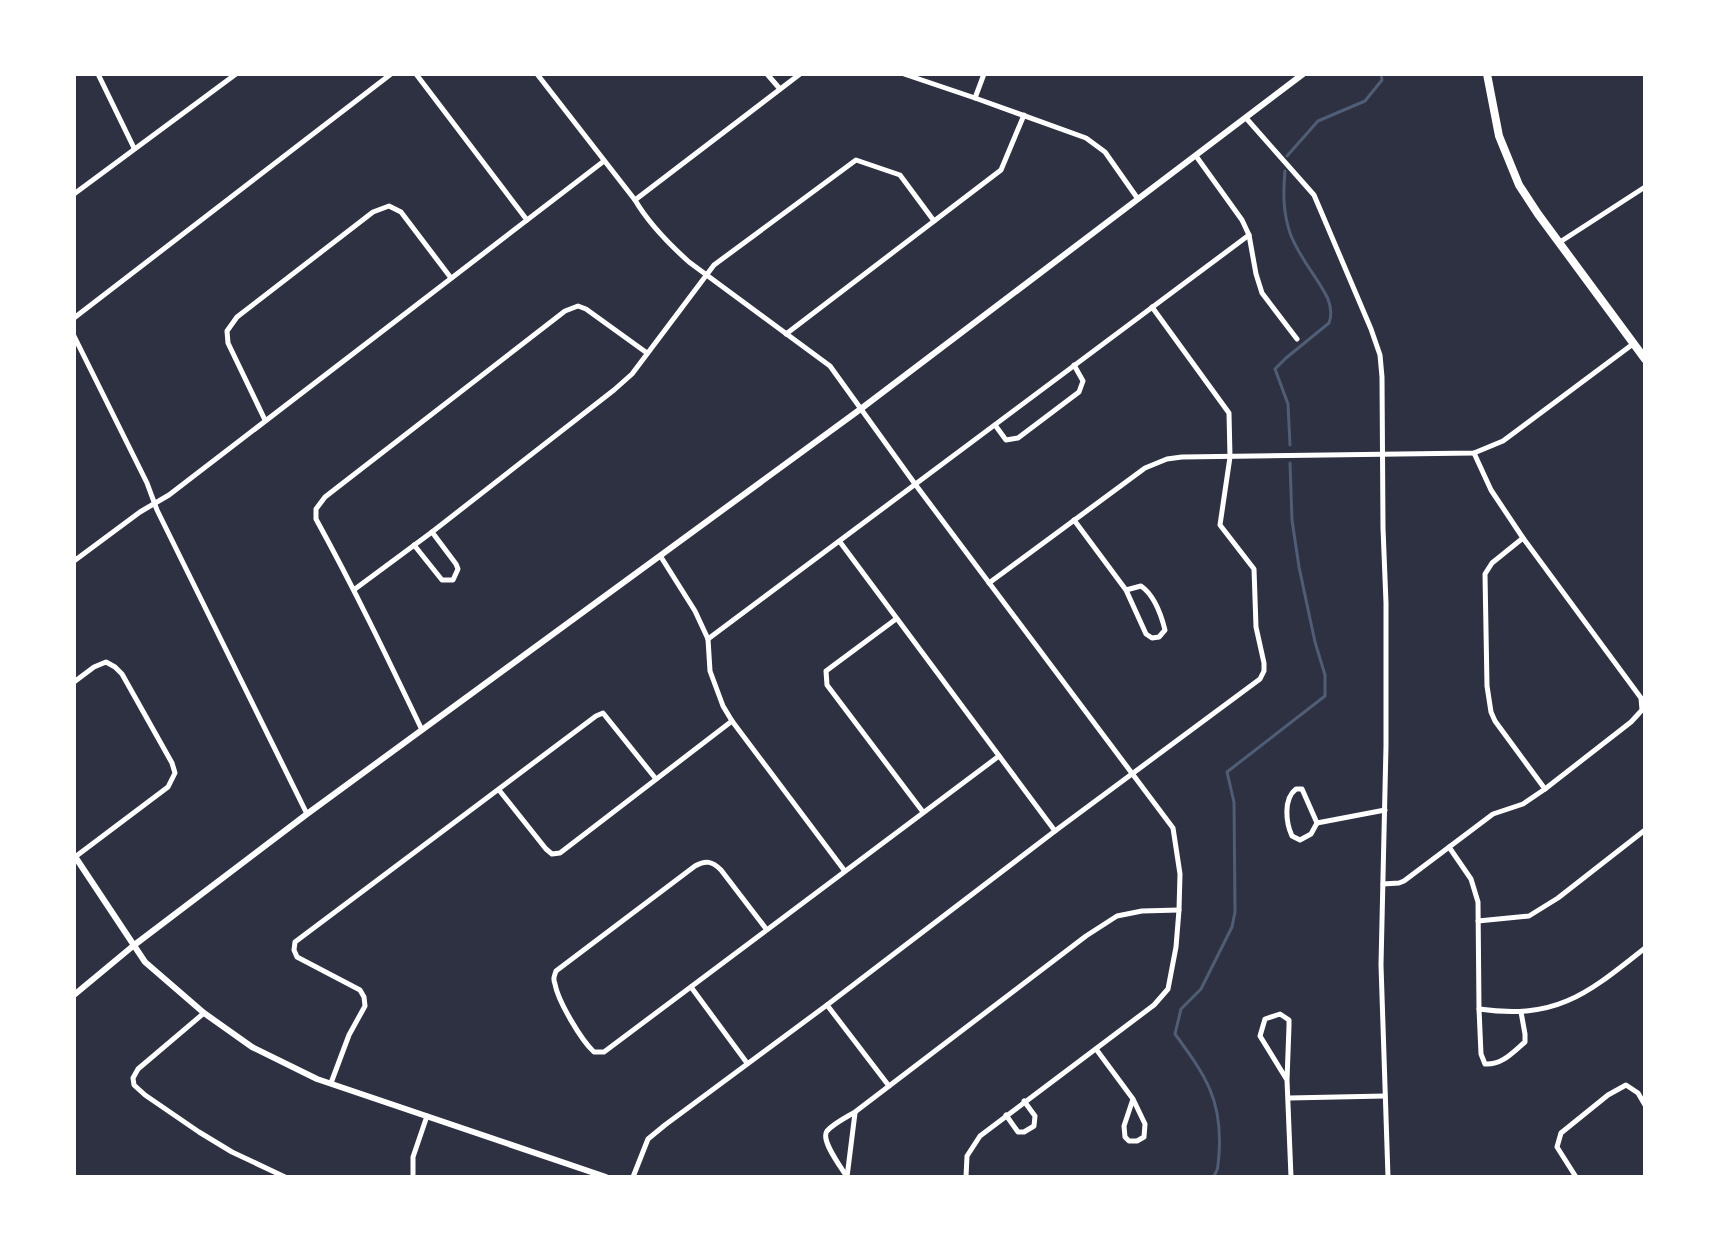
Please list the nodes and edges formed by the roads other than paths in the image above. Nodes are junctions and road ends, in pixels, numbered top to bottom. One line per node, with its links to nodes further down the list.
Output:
1 (98, 74): 16 (street)
2 (236, 74): 16 (street)
3 (391, 74): 30 (street)
4 (416, 74): 23 (street)
5 (767, 74): 12 (street)
6 (800, 74): 12 (street)
7 (904, 74): 13 (street)
8 (984, 74): 13 (street)
9 (1303, 74): 15 (street)
10 (1487, 74): 26 (main road)
11 (539, 75): 18 (street)
12 (780, 89): 22 (street)
13 (975, 98): 14 (street)
14 (1024, 115): 21 (street); 24 (street)
15 (1246, 118): 17 (street); 42 (street)
16 (134, 148): 20 (street)
17 (1196, 156): 21 (street); 25 (street)
18 (604, 161): 22 (street); 23 (street)
19 (1645, 187): 26 (street)
20 (74, 194)
21 (1138, 199): 38 (street)
22 (635, 200): 27 (street)
23 (527, 220): 28 (street)
24 (934, 221): 27 (street); 31 (street)
25 (1249, 235): 29 (street); 33 (street)
26 (1560, 242): 34 (main road)
27 (706, 274): 31 (street); 35 (street)
28 (451, 278): 39 (street); 39 (street)
29 (1152, 307): 37 (street); 43 (street)
30 (74, 318)
31 (786, 334): 38 (street)
32 (74, 336): 45 (street)
33 (1297, 339)
34 (1633, 344): 36 (main road); 41 (street)
35 (647, 353): 47 (street); 54 (street)
36 (1645, 359)
37 (1074, 365): 40 (street); 40 (street)
38 (862, 408): 44 (street); 51 (street)
39 (265, 420): 45 (street)
40 (995, 425): 44 (street)
41 (1474, 453): 42 (street); 48 (street)
42 (1382, 454): 43 (street); 66 (street)
43 (1230, 457): 46 (street); 62 (street)
44 (915, 484): 49 (street); 53 (street)
45 (154, 504): 52 (street); 68 (street)
46 (1074, 520): 53 (street); 55 (street)
47 (432, 532): 50 (street); 50 (street)
48 (1523, 538): 64 (street); 64 (street)
49 (840, 542): 56 (street); 57 (street)
50 (414, 545): 54 (street)
51 (661, 557): 57 (street); 60 (street)
52 (74, 561)
53 (989, 583): 62 (street)
54 (355, 589): 60 (street)
55 (1126, 590): 55 (street)
56 (896, 619): 61 (street); 67 (street)
57 (708, 639): 59 (street)
58 (74, 682): 73 (street)
59 (732, 721): 63 (street); 74 (street)
60 (423, 731): 68 (street)
61 (999, 756): 67 (street); 71 (street)
62 (1133, 774): 71 (street); 76 (street)
63 (656, 779): 65 (street); 65 (street)
64 (1545, 789): 72 (street)
65 (499, 790): 90 (street)
66 (1385, 810): 69 (street); 75 (street)
67 (923, 812): 74 (street)
68 (307, 814): 79 (street)
69 (1317, 823): 69 (street)
70 (1645, 830): 77 (street)
71 (1055, 831): 83 (street)
72 (1449, 847): 75 (street); 77 (street)
73 (74, 856): 79 (street)
74 (844, 870): 78 (street)
75 (1383, 884): 92 (street)
76 (1179, 910): 87 (street); 91 (street)
77 (1478, 921): 84 (street)
78 (767, 930): 81 (street); 81 (street)
79 (133, 946): 82 (street); 86 (street)
80 (1645, 948): 85 (street)
81 (691, 987): 88 (street)
82 (74, 995)
83 (827, 1005): 88 (street); 91 (street)
84 (1479, 1009): 85 (street); 85 (street)
85 (1521, 1012)
86 (204, 1013): 90 (street); 100 (street)
87 (1096, 1049): 94 (street); 95 (street)
88 (747, 1063): 103 (street)
89 (1287, 1080): 89 (street); 93 (street)
90 (331, 1083): 99 (street)
91 (889, 1086): 97 (street)
92 (1385, 1096): 93 (street); 107 (street)
93 (1289, 1098): 106 (street)
94 (1133, 1099): 94 (street)
95 (1024, 1101): 98 (street); 98 (street)
96 (1645, 1105): 108 (street)
97 (855, 1112): 104 (street); 104 (street)
98 (1006, 1115): 105 (street)
99 (427, 1116): 101 (street); 102 (street)
100 (285, 1177)
101 (413, 1177)
102 (606, 1177)
103 (633, 1177)
104 (847, 1177)
105 (966, 1177)
106 (1291, 1177)
107 (1388, 1177)
108 (1576, 1177)

